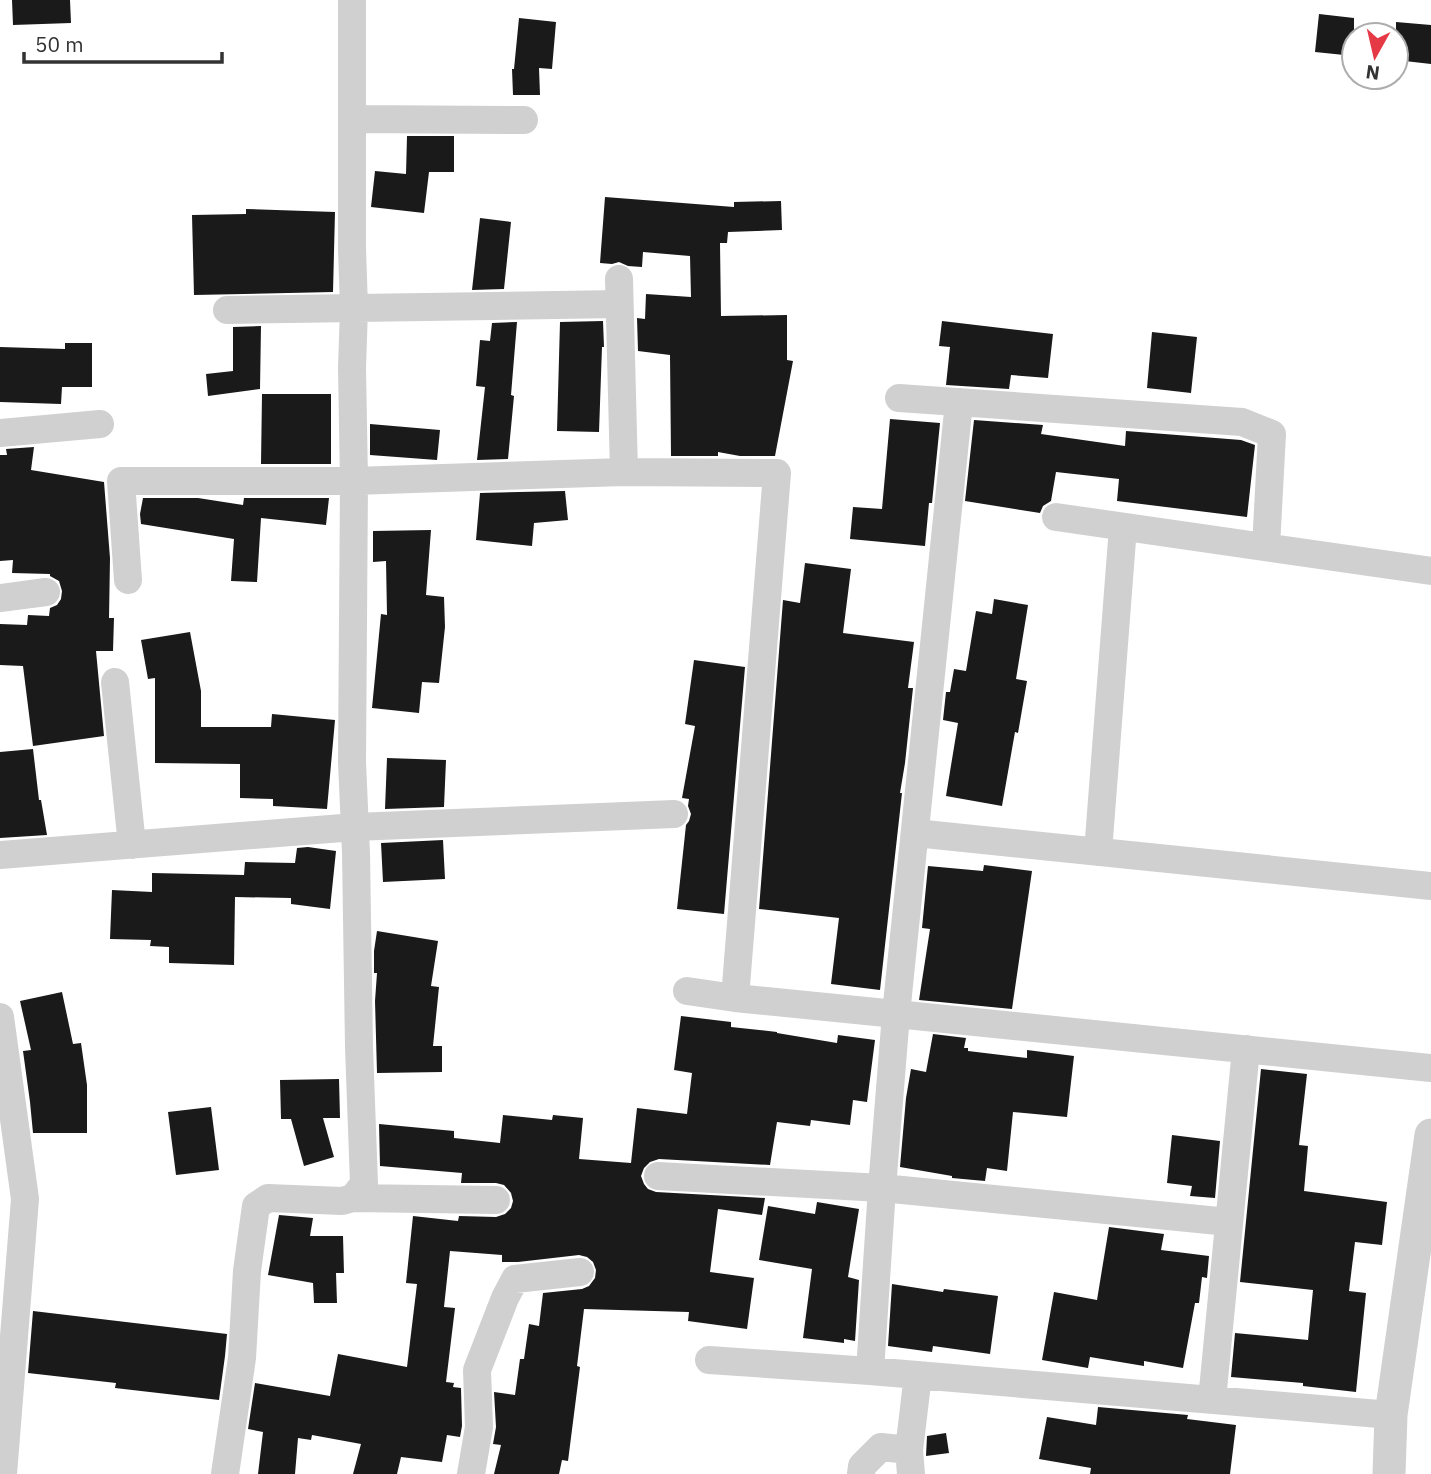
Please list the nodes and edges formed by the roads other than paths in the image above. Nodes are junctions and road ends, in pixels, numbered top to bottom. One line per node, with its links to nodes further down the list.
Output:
1 (352, 0): 2 (street)
2 (352, 119): 3 (street); 4 (street)
3 (524, 120)
4 (354, 309): 5 (street); 10 (street); 11 (street)
5 (227, 310)
6 (899, 398): 7 (street)
7 (959, 402): 14 (street); 22 (street)
8 (100, 424): 9 (street)
9 (0, 433)
10 (624, 472): 11 (street); 28 (street)
11 (354, 481): 16 (street); 21 (street)
12 (1056, 517): 13 (street)
13 (1123, 527): 14 (street); 24 (street)
14 (1266, 547): 15 (street)
15 (1431, 571)
16 (128, 580)
17 (46, 592): 18 (street)
18 (0, 598)
19 (115, 682): 23 (street)
20 (674, 814): 21 (street)
21 (355, 827): 23 (street); 37 (street)
22 (915, 833): 24 (street); 29 (street)
23 (132, 845): 25 (street)
24 (1098, 852): 26 (street)
25 (0, 855)
26 (1431, 886)
27 (687, 991): 28 (street)
28 (736, 998): 29 (street)
29 (896, 1014): 31 (street); 36 (street)
30 (0, 1017): 34 (street)
31 (1246, 1049): 32 (street); 39 (street)
32 (1431, 1068)
33 (1431, 1135): 45 (street)
34 (11, 1172): 47 (street)
35 (658, 1176): 36 (street)
36 (882, 1188): 39 (street); 42 (street)
37 (353, 1198): 38 (street); 48 (street)
38 (496, 1200)
39 (1229, 1222): 44 (street)
40 (580, 1272): 49 (street)
41 (709, 1360): 42 (street)
42 (870, 1371): 43 (street)
43 (918, 1375): 44 (street); 46 (street)
44 (1212, 1400): 45 (street)
45 (1391, 1415): 51 (street)
46 (910, 1462): 50 (street)
47 (3, 1474)
48 (225, 1474)
49 (471, 1474)
50 (861, 1474)
51 (1389, 1474)

